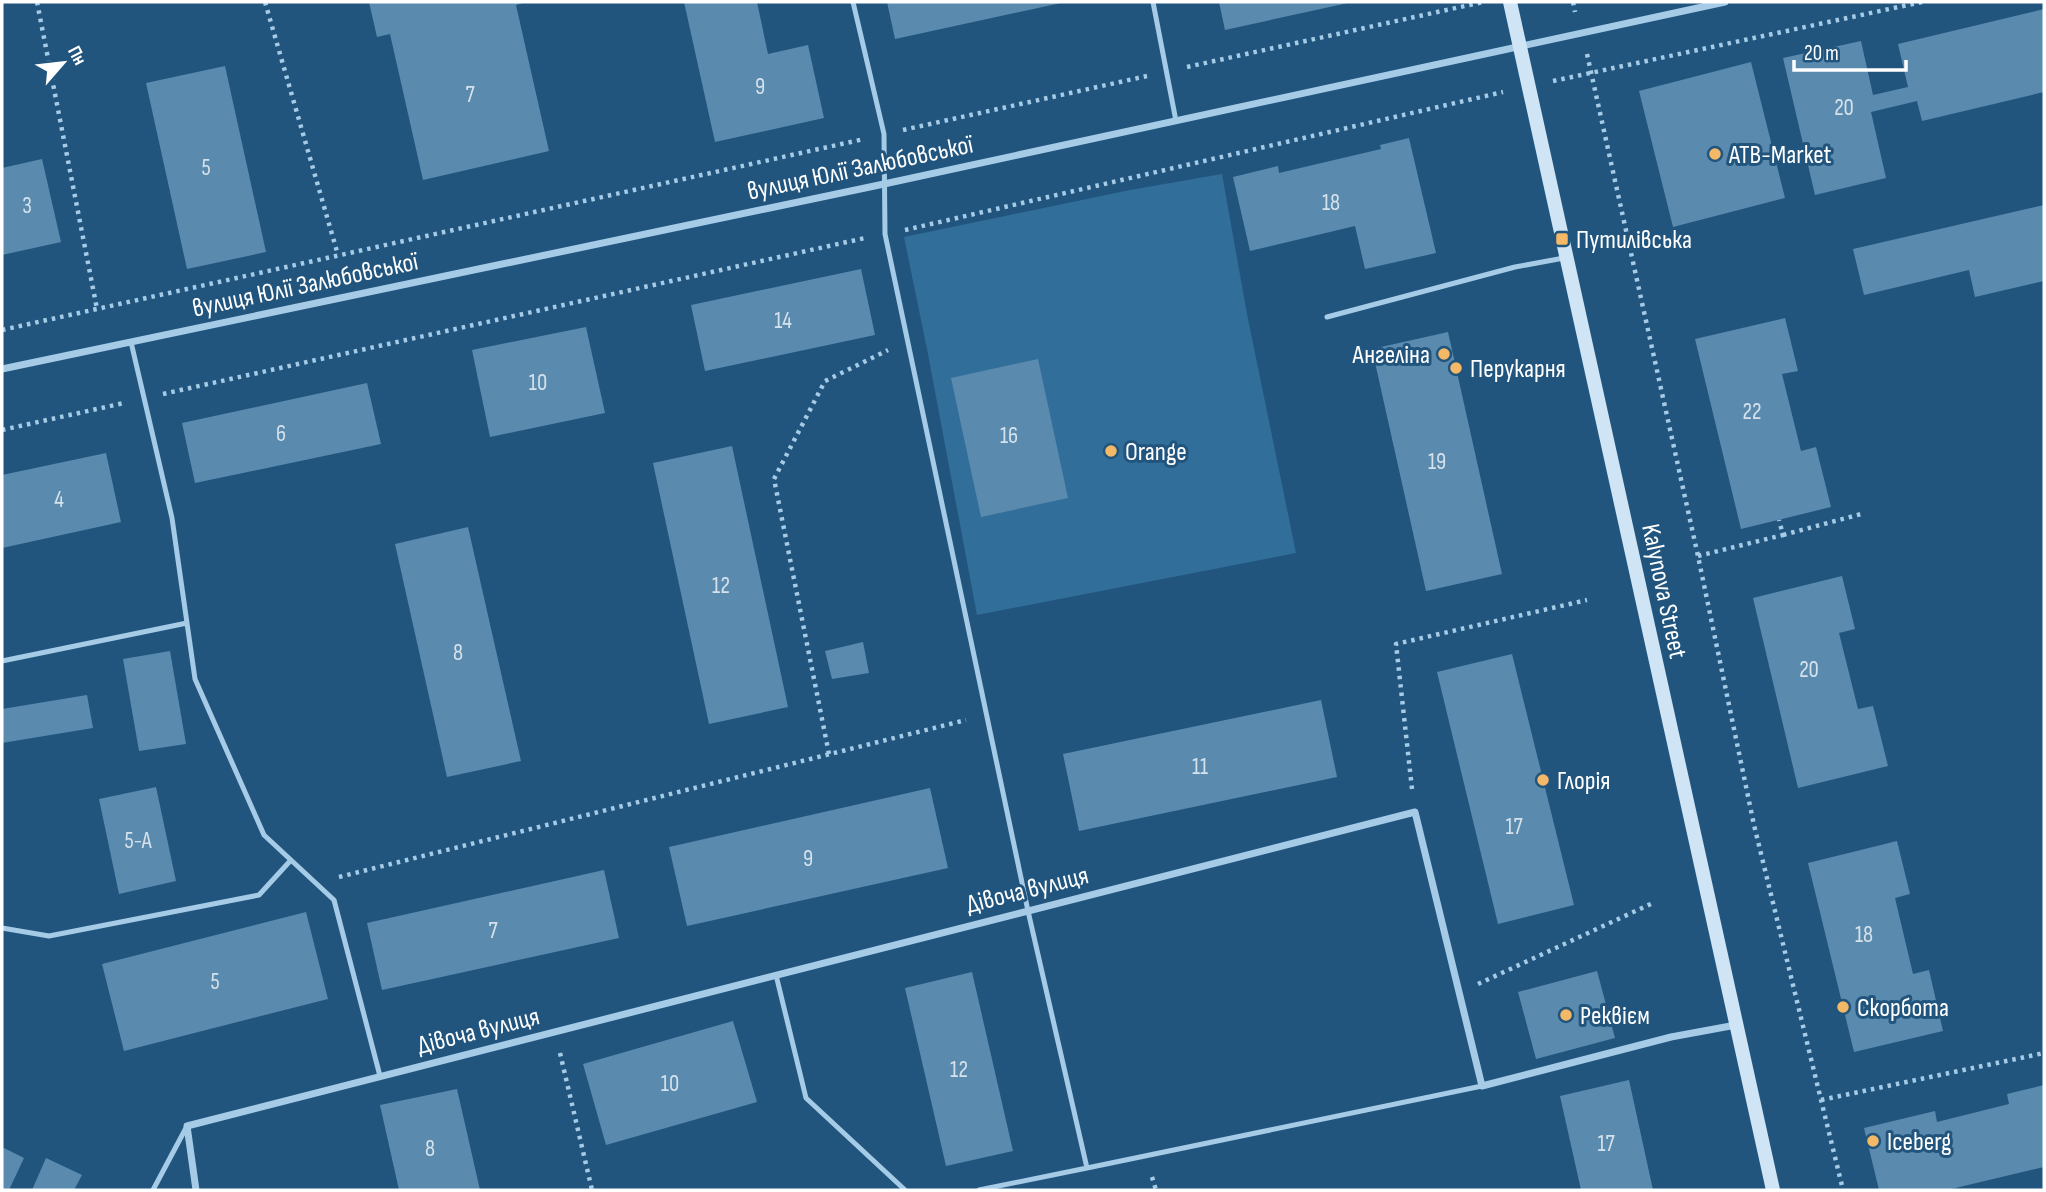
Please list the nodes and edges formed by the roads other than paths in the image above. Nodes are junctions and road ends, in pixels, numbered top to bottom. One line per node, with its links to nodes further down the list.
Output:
1 (853, 2): 7 (lane)
2 (1153, 2): 6 (lane)
3 (1510, 2): 5 (main road, Kalynova Street)
4 (1725, 2): 5 (street, вулиця Юлії Залюбовської)
5 (1520, 45): 6 (street, вулиця Юлії Залюбовської); 8 (main road, Kalynova Street)
6 (1176, 121): 7 (street, вулиця Юлії Залюбовської)
7 (884, 184): 10 (street, вулиця Юлії Залюбовської); 15 (lane)
8 (1567, 257): 9 (lane); 18 (main road, Kalynova Street)
9 (1326, 317)
10 (131, 342): 11 (street, вулиця Юлії Залюбовської); 12 (lane)
11 (2, 369)
12 (187, 623): 13 (lane); 14 (lane)
13 (2, 661)
14 (291, 860): 16 (lane); 19 (lane)
15 (1028, 911): 17 (street, Дівоча вулиця); 20 (street, Дівоча вулиця); 22 (lane)
16 (2, 928)
17 (776, 975): 19 (street, Дівоча вулиця); 25 (lane)
18 (1736, 1025): 20 (street); 27 (main road, Kalynova Street)
19 (380, 1076): 21 (street, Дівоча вулиця)
20 (1482, 1087): 22 (lane)
21 (187, 1126): 23 (lane); 24 (street)
22 (1087, 1168): 26 (lane)
23 (153, 1190)
24 (196, 1190)
25 (905, 1190)
26 (979, 1190)
27 (1773, 1190)

